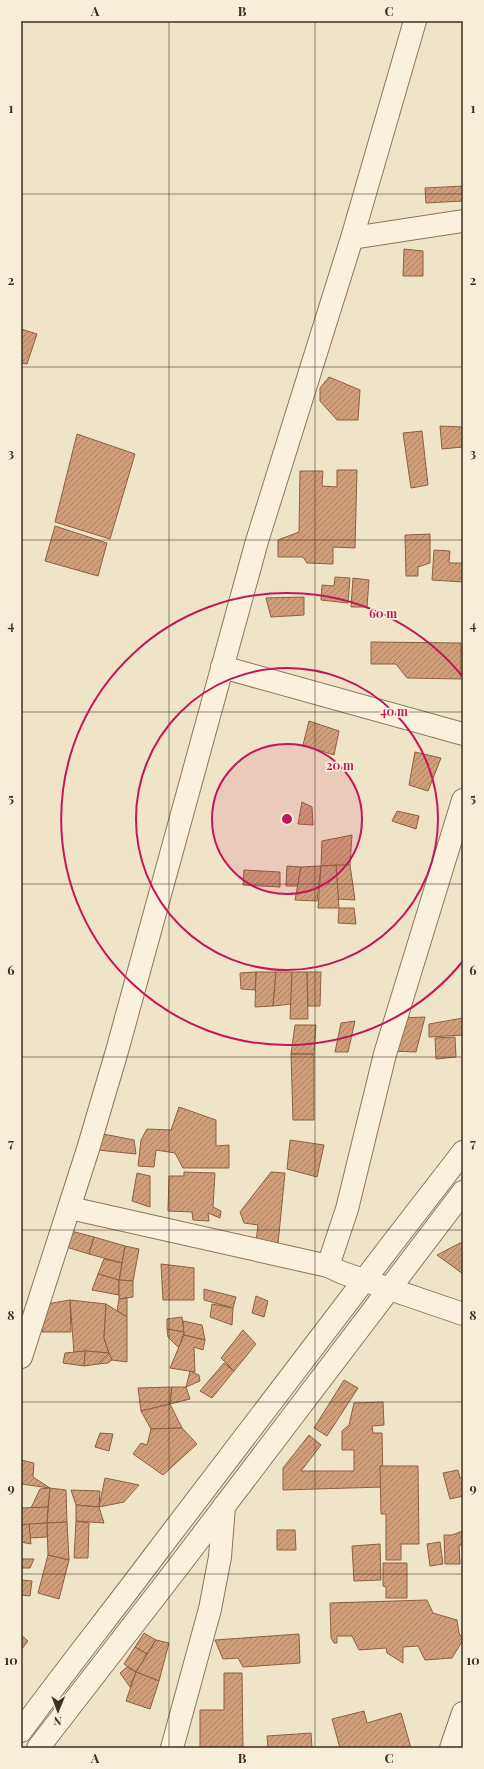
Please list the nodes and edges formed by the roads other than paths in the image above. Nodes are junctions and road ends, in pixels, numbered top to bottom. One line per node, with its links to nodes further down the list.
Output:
1 (415, 21): 3 (street)
2 (463, 221): 3 (street)
3 (352, 238): 4 (street)
4 (222, 667): 5 (street); 9 (street)
5 (463, 734)
6 (463, 800): 10 (street)
7 (463, 1152): 11 (street)
8 (463, 1192): 12 (street)
9 (70, 1208): 10 (street); 14 (street)
10 (328, 1266): 11 (street)
11 (364, 1280): 12 (street); 17 (street)
12 (389, 1289): 13 (street); 15 (street)
13 (463, 1314)
14 (21, 1357)
15 (224, 1506): 18 (street); 19 (street)
16 (463, 1713): 20 (street)
17 (21, 1731)
18 (38, 1748)
19 (172, 1748)
20 (451, 1748)

